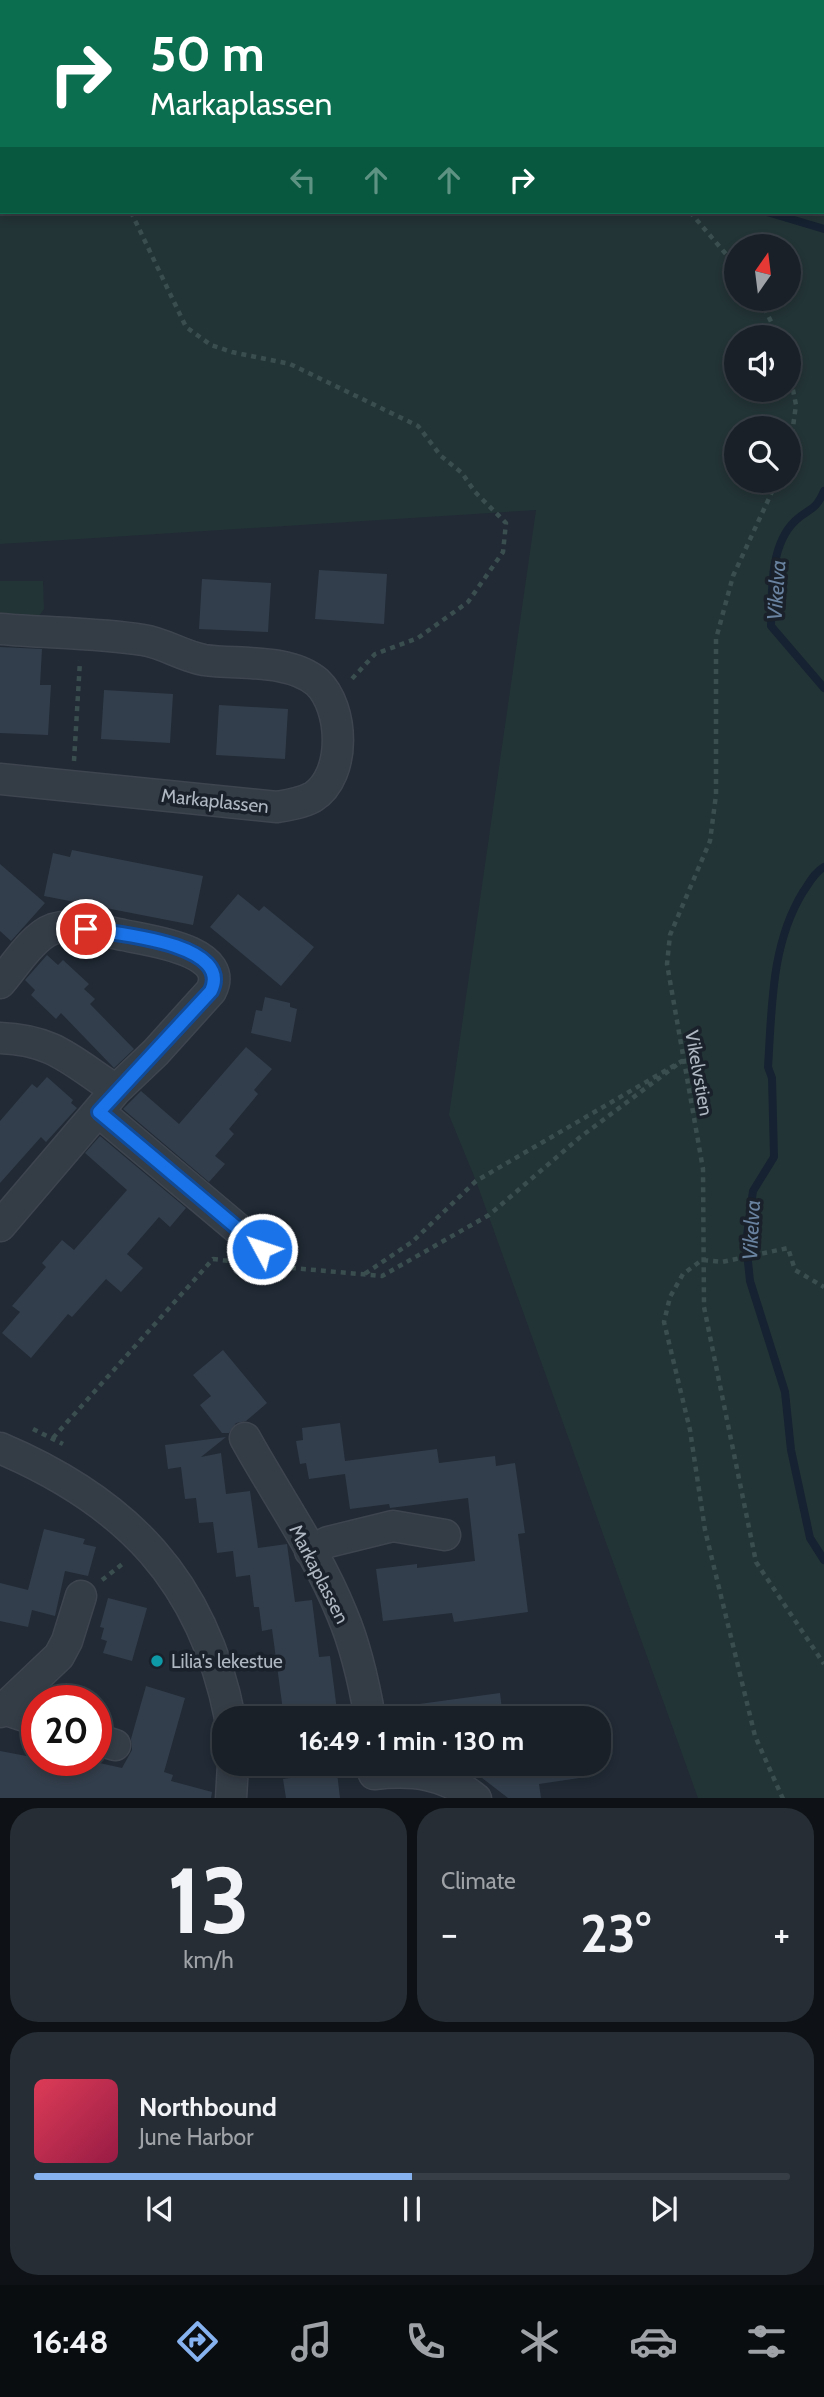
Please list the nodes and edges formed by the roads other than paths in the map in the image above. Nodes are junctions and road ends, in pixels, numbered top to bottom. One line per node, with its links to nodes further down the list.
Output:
1 (0, 629): 2 (street, Markaplassen)
2 (0, 779)
3 (0, 983): 5 (street)
4 (0, 1038): 5 (street)
5 (108, 1101): 6 (street); 7 (street)
6 (0, 1226)
7 (258, 1259)
8 (245, 1438): 11 (street, Markaplassen)
9 (0, 1448): 13 (street)
10 (445, 1535): 11 (street)
11 (310, 1550): 14 (street, Markaplassen)
12 (81, 1596): 15 (street)
13 (227, 1706)
14 (367, 1706)
15 (1, 1710): 16 (street)
16 (21, 1716)
17 (232, 1776): 19 (street)
18 (373, 1779): 20 (street)
19 (231, 1798)
20 (476, 1798)

